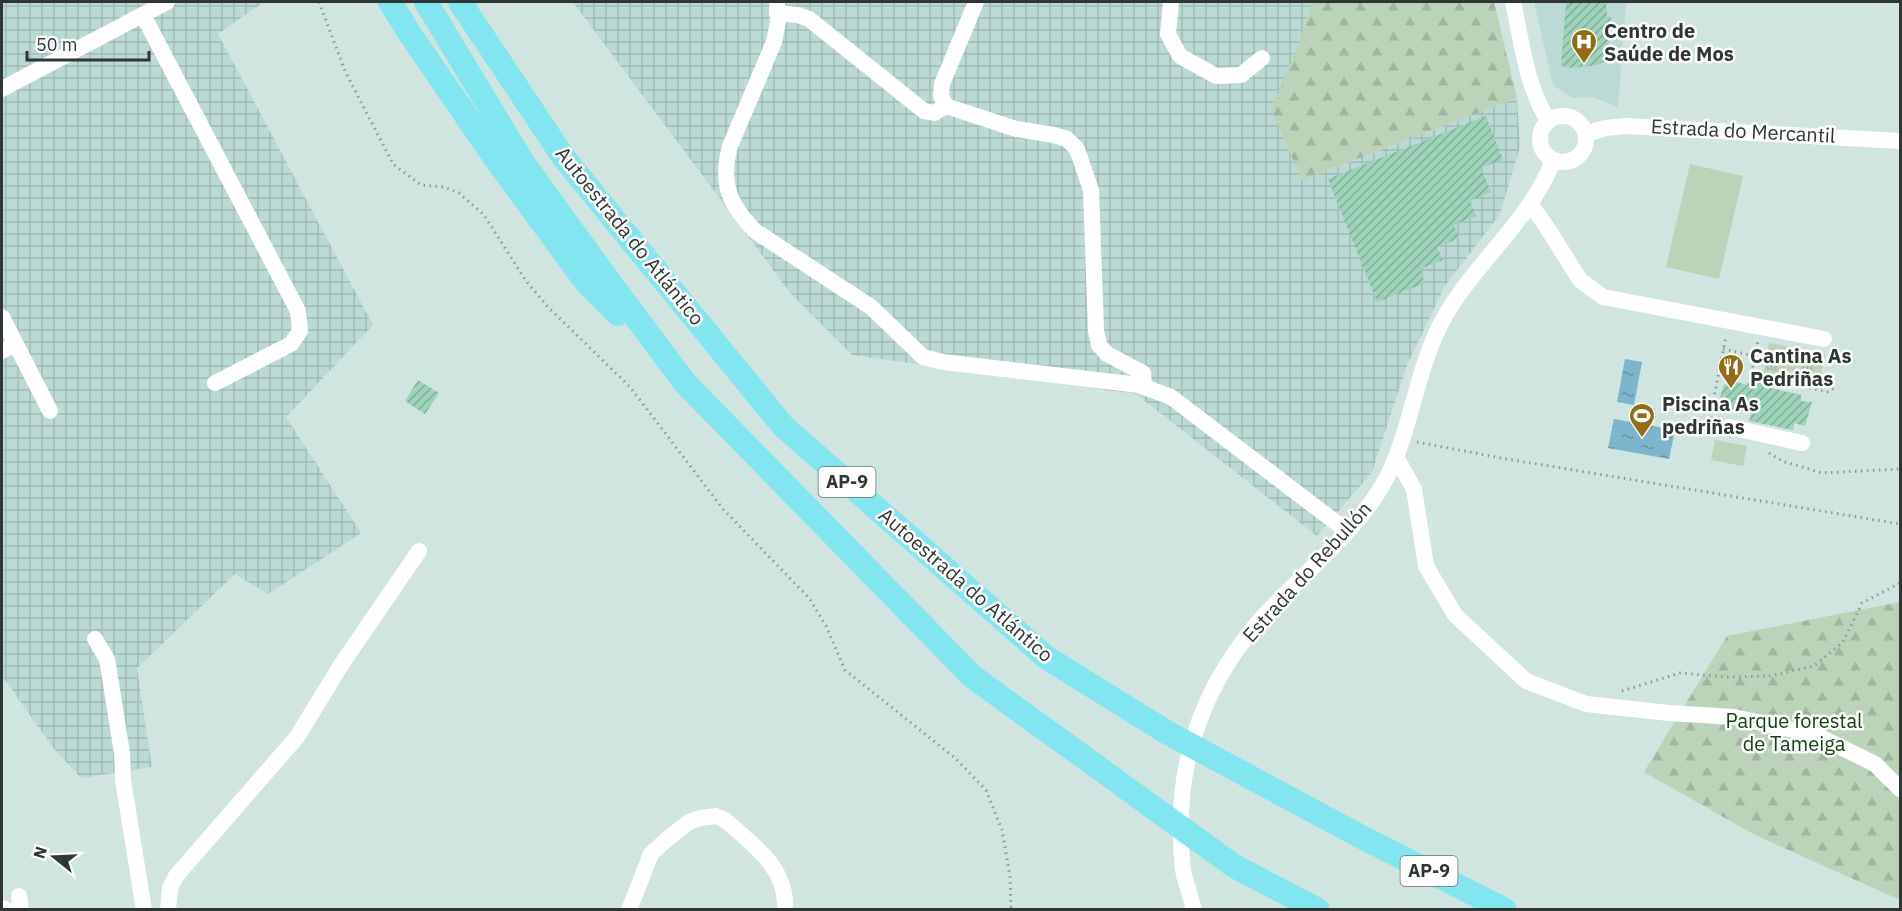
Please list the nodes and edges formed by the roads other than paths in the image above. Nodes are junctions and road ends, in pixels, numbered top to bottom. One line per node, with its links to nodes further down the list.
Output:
1 (167, 2): 9 (street)
2 (390, 2): 21 (highway)
3 (426, 2): 21 (highway, Autoestrada do Atlántico / AP-9)
4 (460, 2): 40 (highway, Autoestrada do Atlántico / AP-9)
5 (976, 2): 12 (street)
6 (1171, 2): 10 (street)
7 (1513, 2): 13 (street)
8 (777, 7): 12 (street); 23 (street)
9 (143, 15): 11 (street); 22 (street)
10 (1262, 58)
11 (2, 89)
12 (946, 106): 23 (street)
13 (1549, 120): 14 (street); 16 (street)
14 (1586, 134): 15 (street, Estrada do Mercantil); 16 (street)
15 (1900, 141)
16 (1553, 160): 17 (street, Estrada do Rebullón)
17 (1530, 204): 19 (street); 27 (street, Estrada do Rebullón)
18 (2, 317): 20 (street)
19 (1824, 339)
20 (8, 347): 24 (street)
21 (685, 382): 39 (highway, Autoestrada do Atlántico / AP-9)
22 (215, 383)
23 (1144, 387): 28 (street)
24 (50, 411)
25 (1729, 427): 26 (street)
26 (1802, 443)
27 (1396, 457): 28 (street, Estrada do Rebullón); 31 (street)
28 (1347, 531): 38 (street, Estrada do Rebullón)
29 (419, 551): 36 (street)
30 (95, 639): 35 (street)
31 (1900, 789)
32 (785, 905): 37 (street)
33 (2, 908): 34 (street)
34 (7, 909)
35 (144, 909)
36 (168, 909)
37 (629, 909)
38 (1194, 909)
39 (1318, 909)
40 (1505, 909)

